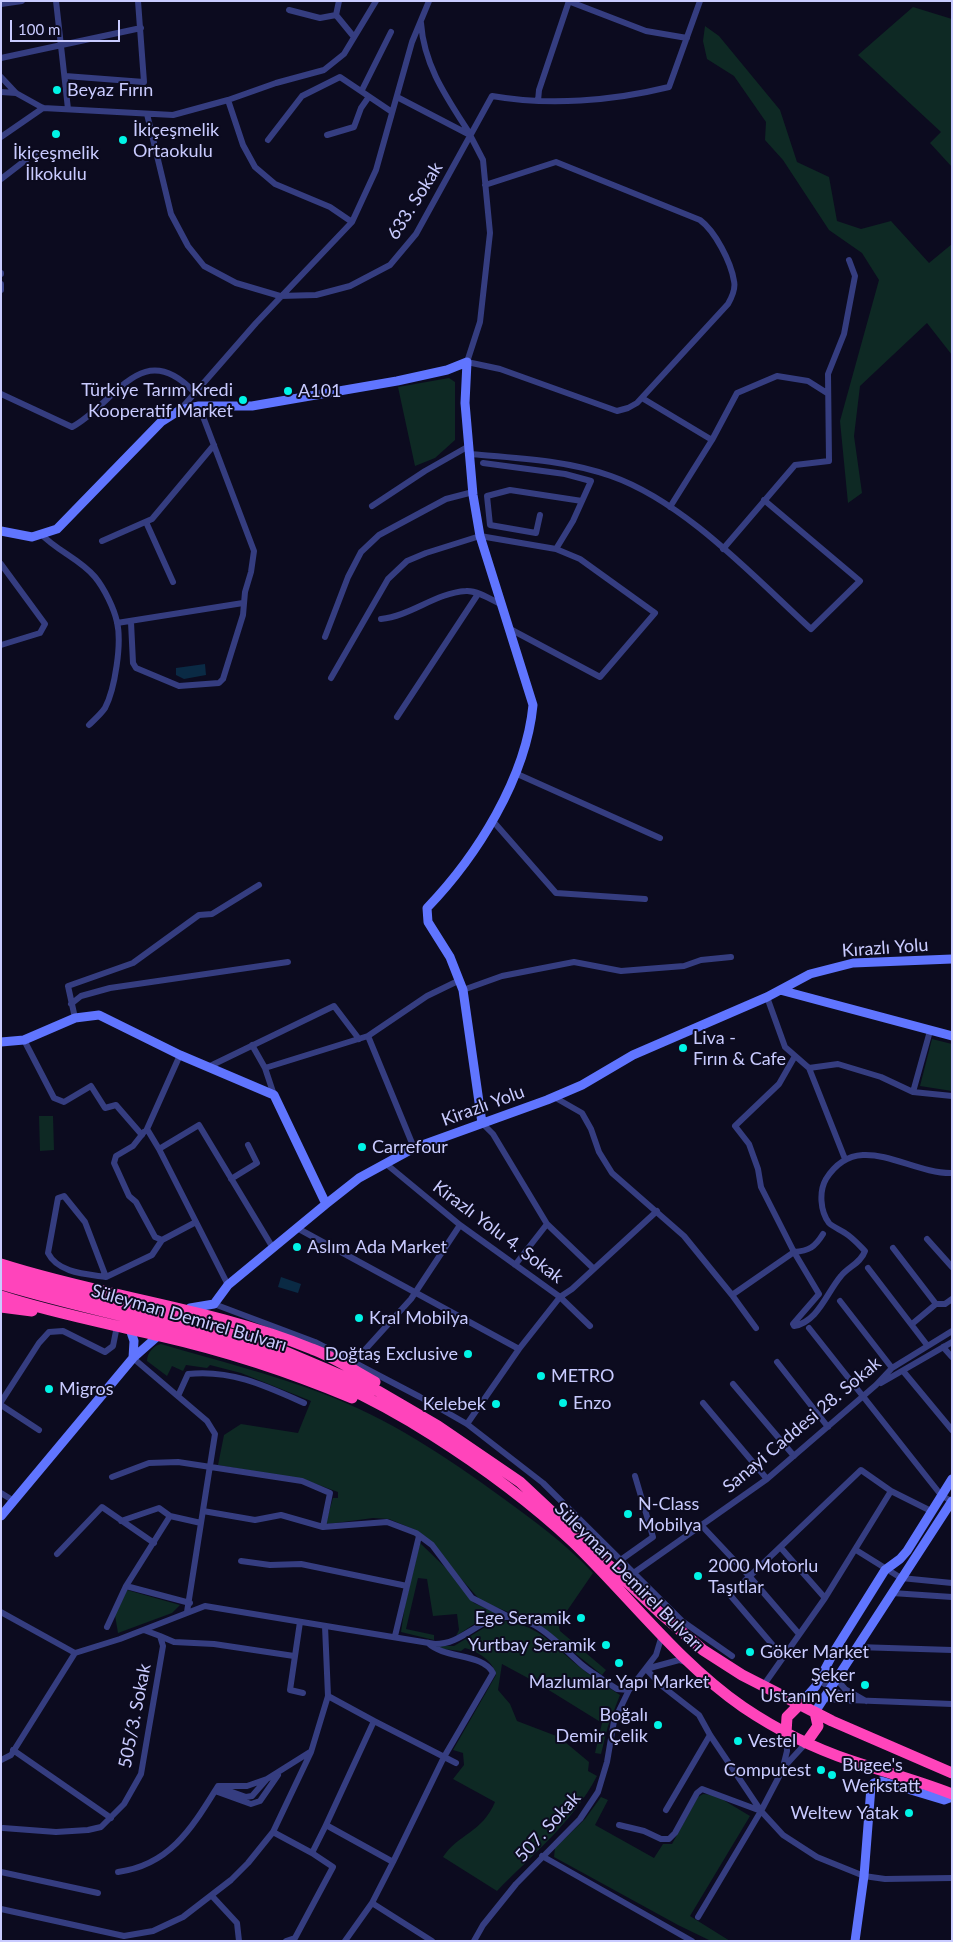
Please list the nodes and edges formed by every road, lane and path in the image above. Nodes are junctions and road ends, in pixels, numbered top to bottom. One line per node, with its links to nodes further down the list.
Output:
1 (22, 1): 9 (street)
2 (56, 1): 18 (street)
3 (138, 1): 14 (street)
4 (339, 1): 12 (street)
5 (376, 1): 16 (street)
6 (430, 1): 13 (street)
7 (569, 1): 10 (street); 28 (street)
8 (700, 1): 17 (street, 633. Sokak)
9 (1, 4)
10 (587, 4): 17 (street)
11 (289, 10): 12 (street)
12 (336, 14): 16 (street)
13 (420, 23): 25 (street); 34 (street)
14 (141, 28): 18 (street); 20 (street)
15 (391, 32): 22 (street)
16 (354, 37): 27 (street)
17 (687, 38): 28 (street, 633. Sokak)
18 (61, 46): 19 (street); 20 (street)
19 (1, 58)
20 (65, 76): 30 (street)
21 (1, 77): 24 (street)
22 (362, 90): 26 (street); 36 (street)
23 (1, 92): 24 (street)
24 (16, 93): 29 (street)
25 (397, 96): 31 (street); 34 (street)
26 (368, 98): 31 (street); 33 (street)
27 (228, 100): 32 (street); 40 (street)
28 (538, 102): 34 (street, 633. Sokak)
29 (43, 108): 30 (street); 35 (street)
30 (68, 109): 32 (street)
31 (392, 112): 40 (street)
32 (148, 114): 44 (street, 633. Sokak)
33 (327, 135)
34 (470, 135): 39 (street); 44 (street, 633. Sokak)
35 (1, 137)
36 (268, 140)
37 (36, 152): 38 (street)
38 (1, 179)
39 (485, 185): 45 (street); 49 (street)
40 (352, 222): 44 (street)
41 (849, 260): 47 (street)
42 (1, 284): 43 (street)
43 (1, 290)
44 (280, 296): 46 (street)
45 (467, 362): 49 (street); 50 (street); 54 (street)
46 (194, 391): 48 (street); 51 (street)
47 (827, 393): 52 (street); 57 (street)
48 (1, 394)
49 (642, 398): 52 (street)
50 (199, 406): 51 (street); 53 (street)
51 (180, 410): 64 (street)
52 (712, 440): 60 (street)
53 (214, 445): 62 (street); 72 (street)
54 (469, 450): 56 (street); 59 (street); 60 (street)
55 (483, 463): 58 (street)
56 (473, 492): 65 (street); 78 (street)
57 (764, 500): 68 (street); 68 (street)
58 (582, 501): 61 (street); 67 (street)
59 (372, 506)
60 (670, 506): 68 (street)
61 (540, 515)
62 (146, 522): 66 (street); 70 (street)
63 (2, 531): 64 (street)
64 (41, 534): 76 (street)
65 (480, 536): 67 (street); 73 (street); 80 (street)
66 (102, 540)
67 (556, 549): 77 (street)
68 (723, 549)
69 (1, 564): 79 (street)
70 (173, 582)
71 (478, 594): 73 (street); 74 (street); 81 (street)
72 (244, 603): 75 (street); 75 (street)
73 (502, 605): 77 (street)
74 (381, 619)
75 (131, 622): 76 (street)
76 (118, 623): 82 (street)
77 (510, 629): 83 (street)
78 (325, 637)
79 (1, 645)
80 (331, 678)
81 (397, 717)
82 (89, 725)
83 (515, 773): 84 (street); 85 (street)
84 (492, 820): 87 (street); 91 (street)
85 (660, 838)
86 (259, 885): 95 (street)
87 (645, 899)
88 (731, 957): 92 (street)
89 (952, 959): 93 (street, Kırazlı Yolu)
90 (288, 962): 95 (street)
91 (460, 980): 92 (street); 98 (street)
92 (463, 990): 113 (street)
93 (780, 990): 94 (street, Kırazlı Yolu); 97 (street)
94 (767, 997): 105 (street); 112 (street, Kirazlı Yolu)
95 (72, 1004): 96 (street)
96 (74, 1018): 101 (street); 104 (street)
97 (930, 1031): 99 (street); 109 (street)
98 (368, 1036): 100 (street); 117 (street)
99 (952, 1036)
100 (360, 1039): 103 (street); 107 (street)
101 (24, 1040): 102 (street); 115 (street)
102 (1, 1042)
103 (252, 1045): 106 (street); 107 (street)
104 (180, 1055): 106 (street); 114 (street)
105 (795, 1056): 108 (street); 134 (street)
106 (208, 1067): 110 (street)
107 (265, 1068): 110 (street)
108 (809, 1068): 109 (street); 119 (street)
109 (913, 1092): 111 (street)
110 (274, 1095): 123 (street)
111 (952, 1096)
112 (554, 1097): 113 (street, Kirazlı Yolu); 124 (street)
113 (482, 1123): 117 (street, Kirazlı Yolu); 126 (street)
114 (147, 1129): 115 (street); 118 (street)
115 (142, 1135): 131 (street)
116 (248, 1145): 122 (street)
117 (414, 1148): 120 (street, Kirazlı Yolu)
118 (159, 1149): 122 (street); 125 (street)
119 (845, 1159): 121 (street); 134 (street)
120 (385, 1164): 123 (street, Kirazlı Yolu); 127 (street, Kirazlı Yolu 4. Sokak)
121 (952, 1173)
122 (231, 1179): 132 (street)
123 (326, 1204): 128 (street, Kirazlı Yolu)
124 (657, 1211): 139 (street); 145 (street)
125 (196, 1222): 131 (street); 143 (street)
126 (547, 1224): 136 (street); 139 (street)
127 (460, 1225): 136 (street, Kirazlı Yolu 4. Sokak); 144 (street)
128 (297, 1228): 132 (street, Kirazlı Yolu); 144 (street)
129 (823, 1234): 134 (street)
130 (927, 1239): 138 (street)
131 (162, 1240): 141 (street)
132 (273, 1248): 143 (street, Kirazlı Yolu)
133 (893, 1248): 151 (street)
134 (794, 1252): 145 (street)
135 (1, 1264): 153 (highway)
136 (515, 1265): 147 (street, Kirazlı Yolu 4. Sokak)
137 (868, 1268): 156 (street)
138 (952, 1268)
139 (594, 1269): 147 (street)
140 (1, 1274): 168 (highway, Süleyman Demirel Bulvarı)
141 (106, 1277): 141 (street)
142 (1, 1284): 168 (highway, Süleyman Demirel Bulvarı)
143 (228, 1285): 150 (street, Kirazlı Yolu)
144 (413, 1293): 167 (street); 172 (street)
145 (732, 1294): 159 (street)
146 (1, 1296): 154 (highway)
147 (560, 1297): 158 (street, Kirazlı Yolu 4. Sokak); 167 (street)
148 (952, 1299): 151 (street)
149 (840, 1301): 173 (street)
150 (214, 1304): 153 (street); 155 (street); 172 (street)
151 (936, 1304): 156 (street)
152 (1, 1307): 154 (highway)
153 (178, 1309): 155 (highway)
154 (72, 1316): 157 (highway)
155 (226, 1320): 172 (highway)
156 (912, 1324): 165 (street)
157 (117, 1326): 161 (highway); 181 (street)
158 (590, 1326)
159 (756, 1328)
160 (809, 1328): 178 (street)
161 (130, 1329): 163 (highway); 170 (street)
162 (952, 1331): 165 (street, Sanayi Caddesi 28. Sokak)
163 (159, 1335): 170 (street); 201 (highway)
164 (952, 1342): 166 (street)
165 (927, 1345): 173 (street, Sanayi Caddesi 28. Sokak)
166 (943, 1347): 169 (street); 174 (street)
167 (519, 1349): 182 (street)
168 (272, 1352): 201 (highway, Süleyman Demirel Bulvarı)
169 (952, 1357)
170 (132, 1358): 177 (street); 195 (street)
171 (777, 1362): 183 (street)
172 (352, 1365): 182 (street); 201 (highway)
173 (892, 1368): 176 (street, Sanayi Caddesi 28. Sokak)
174 (903, 1371): 176 (street); 185 (street)
175 (732, 1384): 186 (street)
176 (876, 1385): 178 (street, Sanayi Caddesi 28. Sokak)
177 (178, 1396): 179 (street); 187 (street)
178 (863, 1397): 183 (street, Sanayi Caddesi 28. Sokak); 194 (street)
179 (304, 1403)
180 (703, 1403): 190 (street)
181 (1, 1404): 184 (street)
182 (467, 1424): 211 (street)
183 (828, 1427): 186 (street, Sanayi Caddesi 28. Sokak)
184 (39, 1430)
185 (952, 1430)
186 (794, 1456): 190 (street, Sanayi Caddesi 28. Sokak)
187 (210, 1467): 189 (street); 197 (street); 205 (street)
188 (635, 1476): 211 (street)
189 (112, 1477)
190 (767, 1479): 204 (street, Sanayi Caddesi 28. Sokak)
191 (952, 1479): 194 (street)
192 (891, 1491): 198 (street); 208 (street); 209 (street)
193 (1, 1493): 195 (street)
194 (941, 1495): 196 (street); 198 (street)
195 (14, 1501): 199 (street)
196 (952, 1501): 217 (street)
197 (204, 1511): 203 (street); 205 (street)
198 (932, 1512): 214 (street)
199 (1, 1516)
200 (170, 1516): 202 (street); 203 (street); 207 (street)
201 (551, 1516): 213 (highway, Süleyman Demirel Bulvarı); 233 (highway, Süleyman Demirel Bulvarı)
202 (121, 1521): 207 (street); 210 (street)
203 (201, 1523): 225 (street)
204 (702, 1526): 215 (street, Sanayi Caddesi 28. Sokak); 216 (street)
205 (323, 1527): 206 (street)
206 (419, 1536): 221 (street); 228 (street)
207 (154, 1543): 220 (street)
208 (781, 1548): 216 (street); 224 (street)
209 (856, 1550): 214 (street); 224 (street)
210 (57, 1554)
211 (622, 1559): 213 (street); 215 (street)
212 (240, 1561): 221 (street)
213 (614, 1569): 218 (highway, Süleyman Demirel Bulvarı)
214 (885, 1570): 217 (street); 246 (street)
215 (636, 1572): 218 (street, Sanayi Caddesi 28. Sokak); 242 (street)
216 (750, 1577): 234 (street); 243 (street)
217 (901, 1578): 219 (street); 222 (street)
218 (627, 1582): 248 (highway, Süleyman Demirel Bulvarı)
219 (952, 1582)
220 (126, 1586): 225 (street); 231 (street)
221 (407, 1586): 236 (street)
222 (892, 1593): 223 (street); 238 (street)
223 (952, 1597)
224 (825, 1598): 234 (street)
225 (190, 1603): 227 (street)
226 (1, 1612): 240 (street)
227 (187, 1612): 229 (street); 232 (street)
228 (508, 1617): 237 (street); 249 (street)
229 (300, 1622): 230 (street); 241 (street)
230 (325, 1626): 236 (street); 251 (street)
231 (107, 1627)
232 (144, 1630): 235 (street); 240 (street)
233 (662, 1634): 244 (highway, Süleyman Demirel Bulvarı); 245 (street, 507. Sokak)
234 (799, 1634): 243 (street)
235 (160, 1636): 241 (street); 276 (street, 505/3. Sokak)
236 (395, 1636): 237 (street)
237 (428, 1644): 264 (street)
238 (857, 1647): 239 (street); 247 (street)
239 (952, 1650)
240 (75, 1653): 262 (street)
241 (294, 1656): 250 (street)
242 (732, 1656)
243 (782, 1656): 248 (street)
244 (694, 1666): 245 (street); 259 (highway, Süleyman Demirel Bulvarı)
245 (646, 1669): 249 (street, 507. Sokak); 260 (street)
246 (822, 1676): 247 (street); 247 (street); 255 (street)
247 (834, 1684): 252 (street); 253 (street); 254 (street)
248 (762, 1686): 255 (highway, Süleyman Demirel Bulvarı)
249 (629, 1690): 282 (street, 507. Sokak)
250 (303, 1692)
251 (328, 1696): 258 (street); 263 (street)
252 (823, 1699): 254 (street); 257 (street)
253 (867, 1701): 254 (street); 256 (street)
254 (852, 1702)
255 (800, 1704): 257 (highway, Süleyman Demirel Bulvarı); 259 (highway)
256 (952, 1704)
257 (815, 1712): 261 (highway); 269 (highway, Süleyman Demirel Bulvarı)
258 (374, 1721): 264 (street); 277 (street)
259 (786, 1733): 261 (highway, Süleyman Demirel Bulvarı); 267 (street)
260 (710, 1735): 274 (street); 275 (street)
261 (806, 1743): 267 (street); 272 (highway, Süleyman Demirel Bulvarı)
262 (14, 1750): 265 (street); 276 (street)
263 (311, 1752): 268 (street); 280 (street)
264 (444, 1756): 266 (street); 283 (street)
265 (1, 1760)
266 (456, 1763)
267 (784, 1767): 275 (street)
268 (282, 1770): 270 (street); 271 (street)
269 (952, 1773)
270 (267, 1779): 271 (street); 271 (street)
271 (216, 1789): 285 (street)
272 (952, 1794)
273 (952, 1797): 286 (street)
274 (666, 1810)
275 (761, 1811): 278 (street); 286 (street); 292 (street)
276 (111, 1818): 279 (street, 505/3. Sokak)
277 (326, 1825): 281 (street); 283 (street)
278 (619, 1825)
279 (3, 1828)
280 (274, 1832): 281 (street); 289 (street)
281 (312, 1853): 296 (street)
282 (542, 1856): 294 (street); 299 (street, 507. Sokak)
283 (393, 1862): 290 (street)
284 (1, 1872): 288 (street)
285 (118, 1872)
286 (864, 1876): 287 (street); 301 (street)
287 (952, 1878)
288 (98, 1892)
289 (212, 1896): 293 (street); 295 (street)
290 (372, 1903): 297 (street); 298 (street)
291 (1, 1909): 293 (street)
292 (698, 1917)
293 (124, 1938)
294 (682, 1938): 300 (street)
295 (239, 1941)
296 (286, 1941)
297 (345, 1941)
298 (432, 1941)
299 (474, 1941)
300 (692, 1941)
301 (855, 1941)

